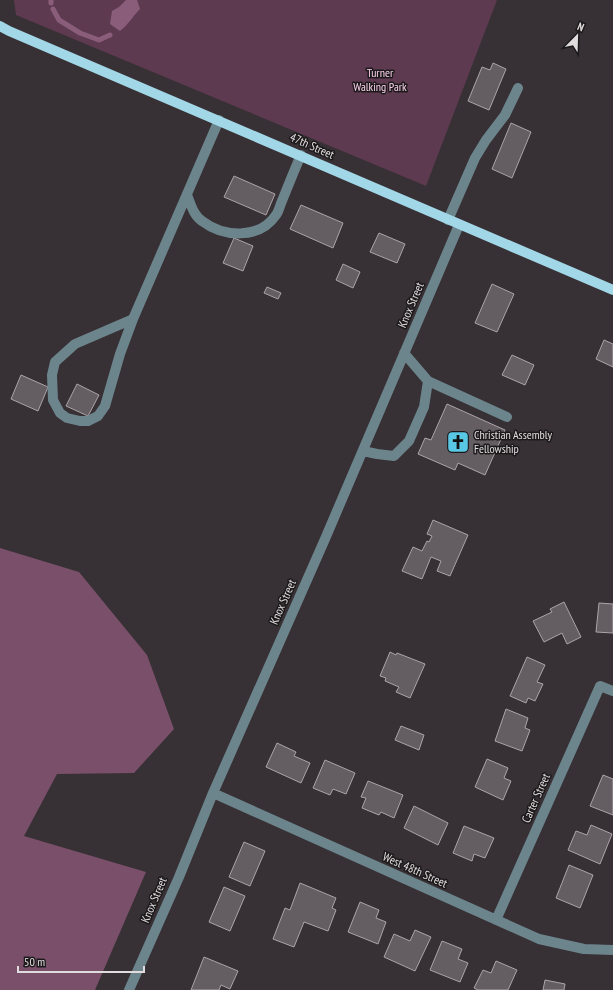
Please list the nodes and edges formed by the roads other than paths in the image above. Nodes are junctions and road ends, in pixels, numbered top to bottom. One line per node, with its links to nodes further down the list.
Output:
1 (0, 26): 3 (main road, 47th Street)
2 (518, 88): 6 (street)
3 (219, 120): 4 (main road, 47th Street); 5 (street)
4 (301, 156): 5 (street); 6 (main road, 47th Street)
5 (187, 195): 9 (street)
6 (448, 220): 7 (main road, 47th Street)
7 (459, 225): 8 (main road, 47th Street); 10 (street, Knox Street)
8 (613, 290)
9 (134, 319): 9 (street)
10 (404, 353): 11 (street); 13 (street, Knox Street)
11 (428, 381): 12 (street); 13 (street)
12 (507, 417)
13 (363, 451): 15 (street, Knox Street)
14 (613, 691): 16 (street, Carter Street)
15 (213, 793): 16 (street, West 48th Street); 18 (street, Knox Street)
16 (496, 920): 17 (street, West 48th Street)
17 (613, 950)
18 (129, 990)

